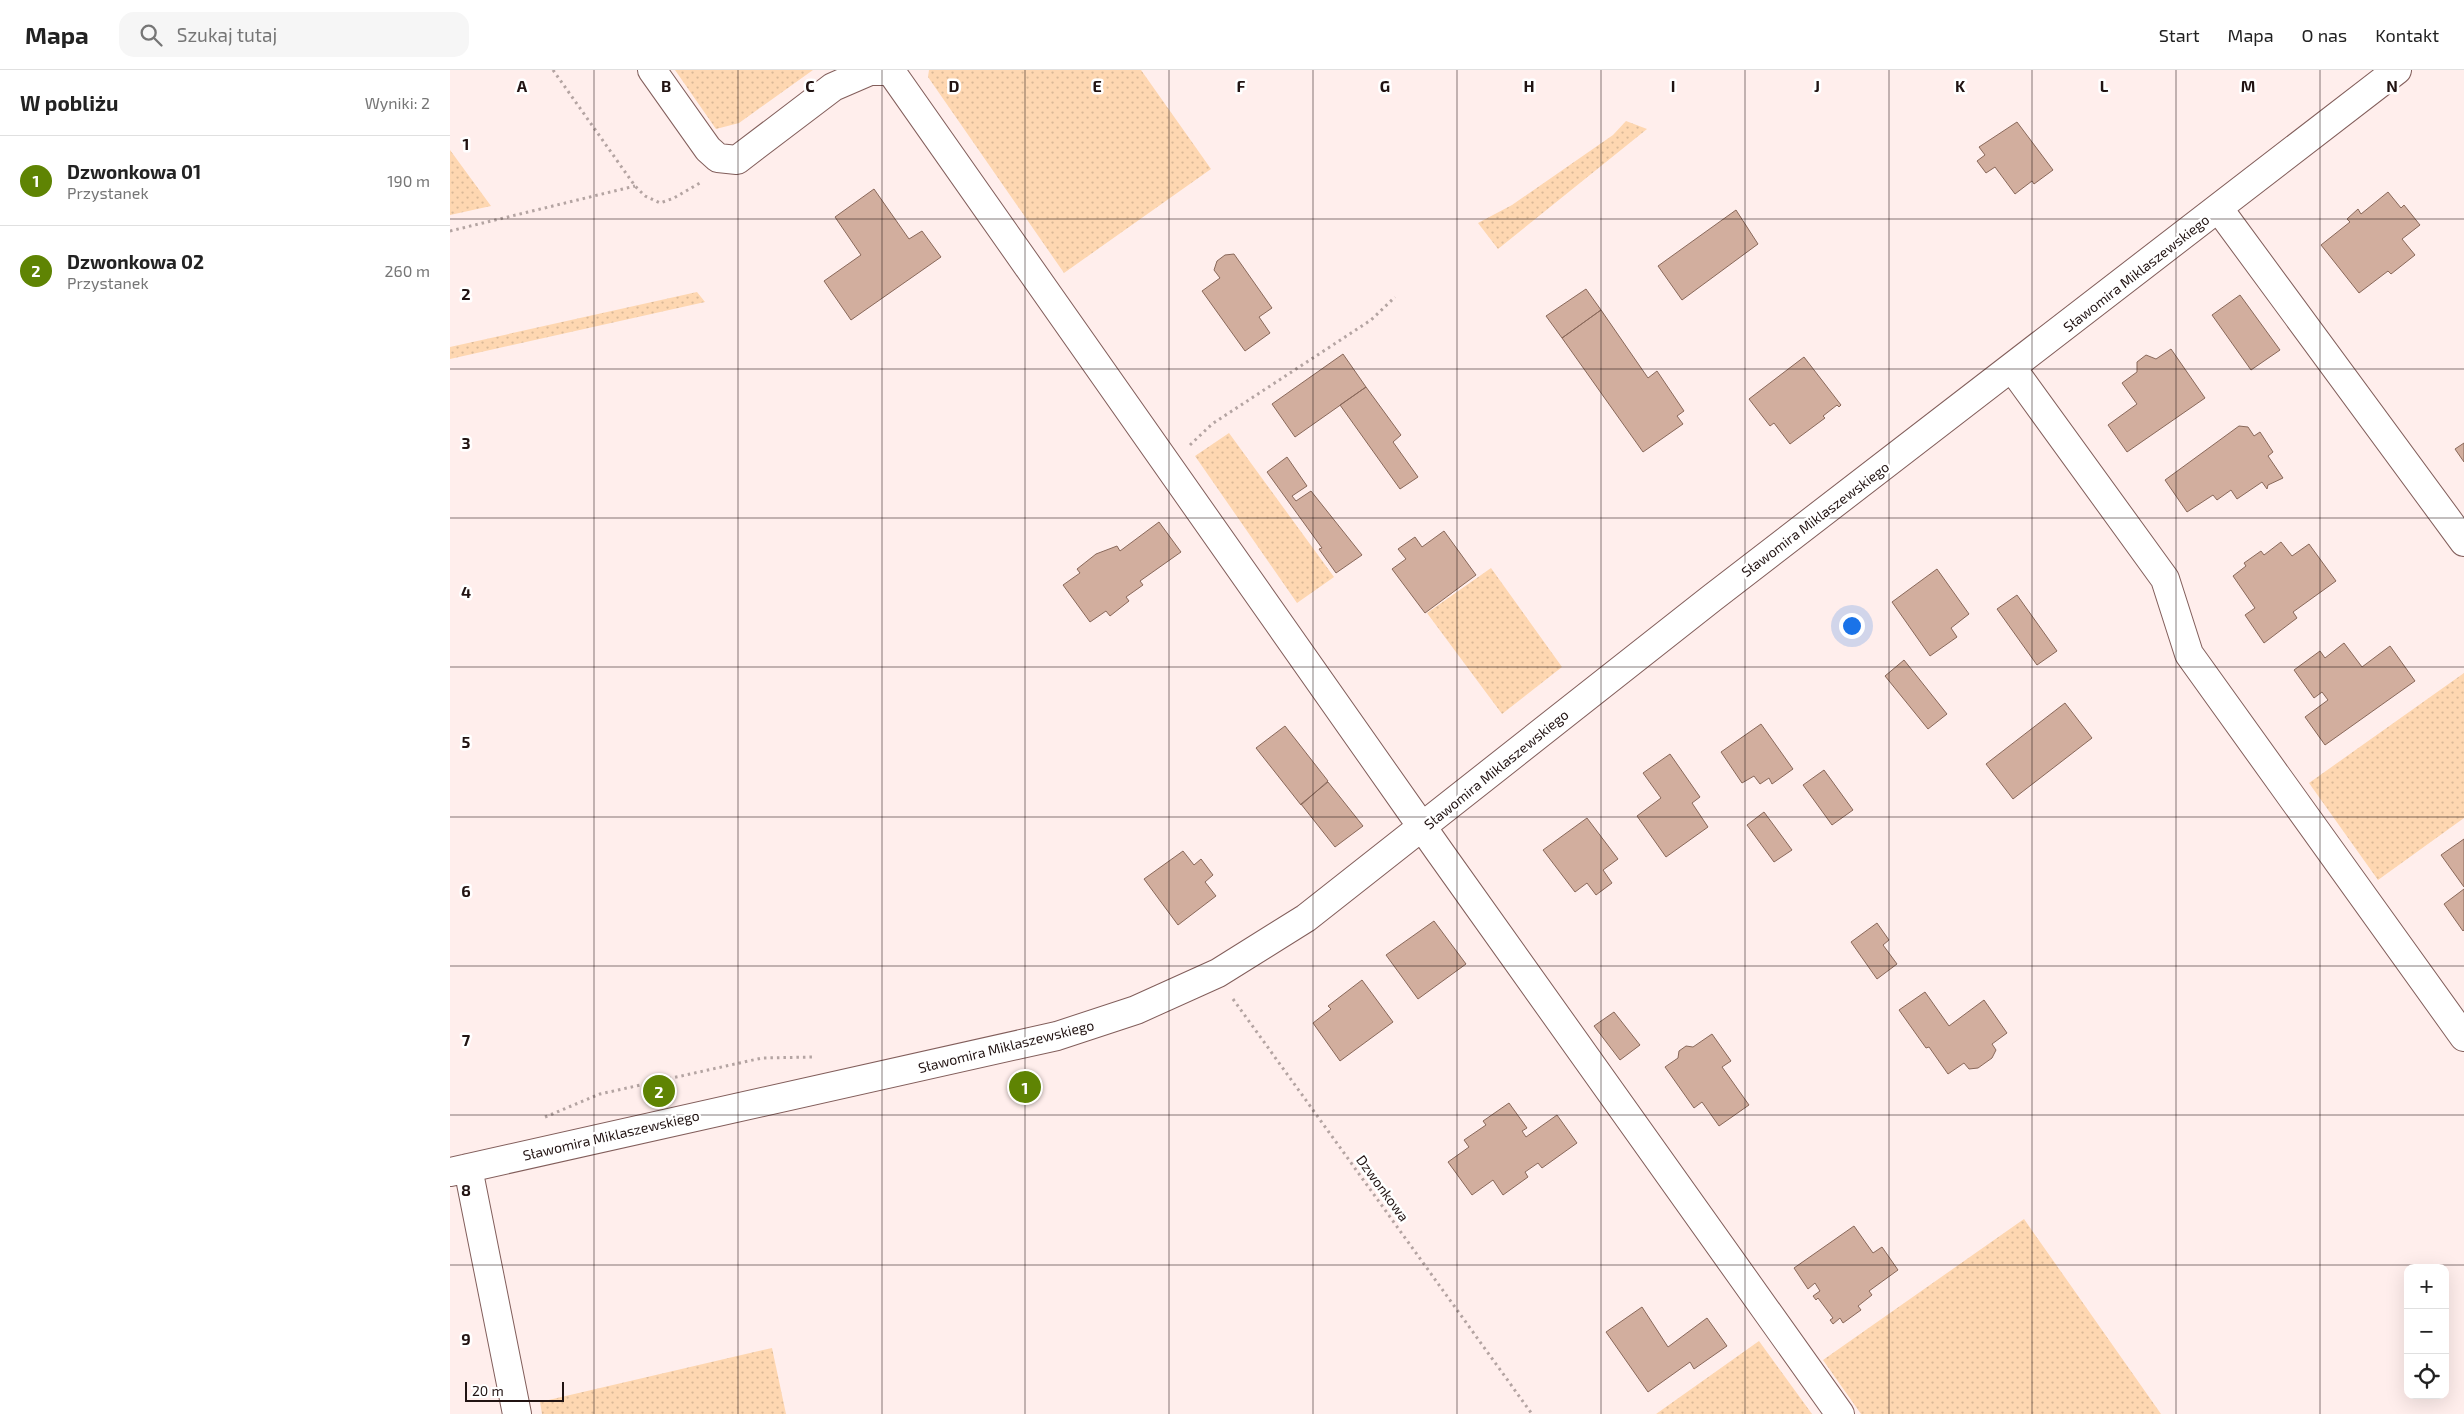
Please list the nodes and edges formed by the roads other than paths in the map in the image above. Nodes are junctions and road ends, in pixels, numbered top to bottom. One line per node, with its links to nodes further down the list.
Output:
1 (652, 70): 2 (street)
2 (890, 70): 7 (street)
3 (2397, 70): 4 (street, Sławomira Miklaszewskiego)
4 (2219, 208): 5 (street, Sławomira Miklaszewskiego); 6 (street)
5 (2012, 368): 7 (street, Sławomira Miklaszewskiego); 8 (street)
6 (2464, 542)
7 (1423, 828): 9 (street, Sławomira Miklaszewskiego); 11 (street)
8 (2464, 1037)
9 (459, 1170): 10 (street)
10 (517, 1414)
11 (1840, 1414)

